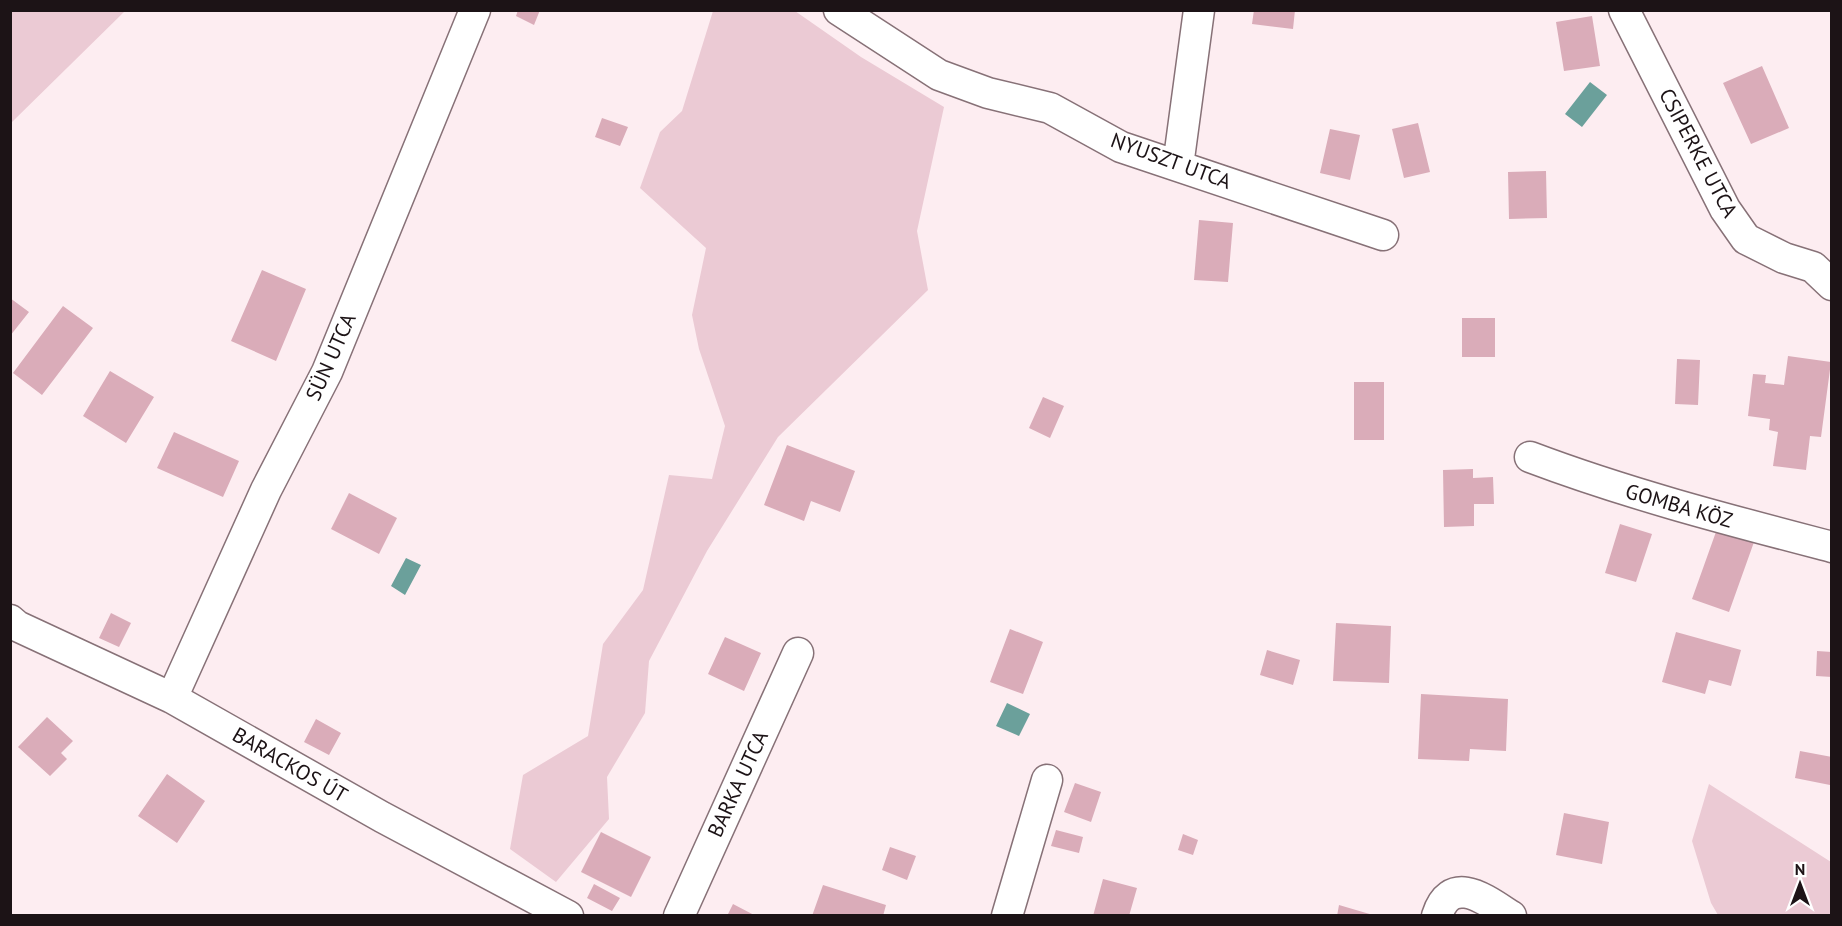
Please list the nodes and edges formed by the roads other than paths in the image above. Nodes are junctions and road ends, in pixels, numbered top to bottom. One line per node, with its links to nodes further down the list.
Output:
1 (476, 10): 12 (street, SÜN UTCA)
2 (839, 10): 5 (street, NYUSZT UTCA)
3 (1199, 10): 5 (street)
4 (1624, 10): 7 (street, CSIPERKE UTCA)
5 (1178, 166): 6 (street, NYUSZT UTCA)
6 (1383, 235)
7 (1832, 285)
8 (1530, 457): 9 (street, GOMBA KÖZ)
9 (1832, 547)
10 (12, 624): 12 (street, BARACKOS ÚT)
11 (798, 653): 15 (street, BARKA UTCA)
12 (171, 698): 14 (street, BARACKOS ÚT)
13 (1047, 780): 16 (street)
14 (568, 915)
15 (679, 915)
16 (1006, 915)
17 (1437, 915): 18 (street)
18 (1511, 915)

